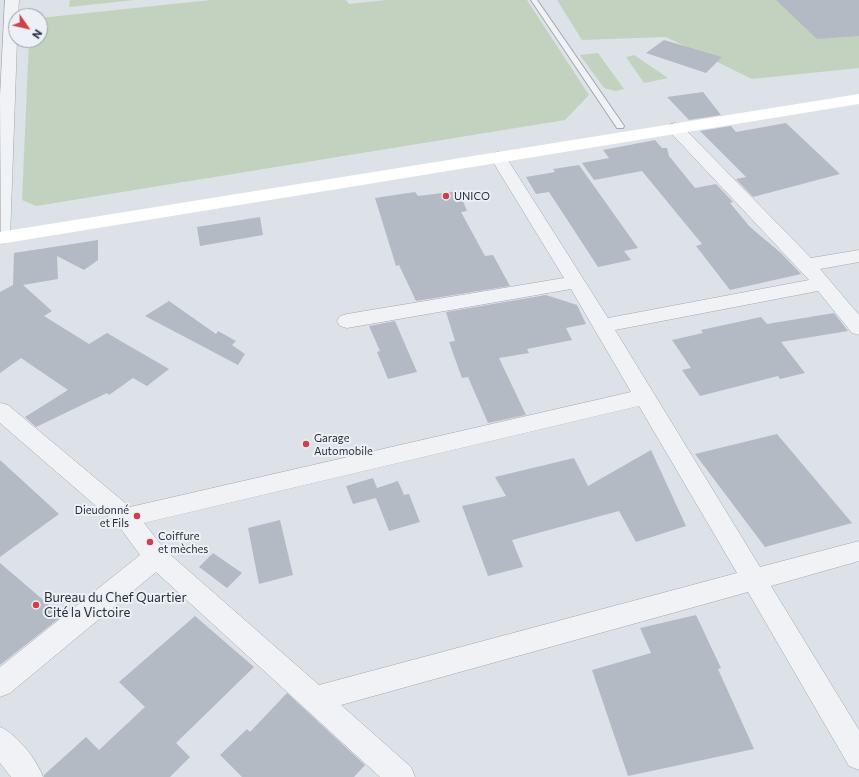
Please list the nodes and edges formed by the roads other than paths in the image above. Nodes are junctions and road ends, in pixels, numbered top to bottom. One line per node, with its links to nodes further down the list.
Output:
1 (12, 0): 9 (street)
2 (534, 0): 5 (lane)
3 (859, 88): 5 (main road)
4 (859, 99): 6 (main road)
5 (620, 126): 7 (main road)
6 (675, 128): 7 (main road); 11 (street)
7 (592, 136): 8 (main road); 9 (main road)
8 (498, 157): 9 (main road); 12 (street)
9 (1, 231)
10 (859, 256): 11 (street)
11 (807, 265): 13 (street)
12 (576, 282): 14 (street); 15 (street)
13 (823, 284): 15 (street); 16 (street)
14 (347, 321)
15 (603, 326): 17 (street)
16 (859, 328)
17 (645, 396): 19 (street); 22 (street)
18 (0, 411): 19 (street)
19 (126, 518): 21 (street)
20 (859, 551): 22 (street)
21 (156, 556): 23 (street); 24 (street)
22 (754, 580): 24 (street); 26 (street)
23 (0, 684)
24 (316, 699): 28 (street)
25 (0, 741): 27 (street)
26 (859, 756)
27 (29, 777)
28 (401, 777)

